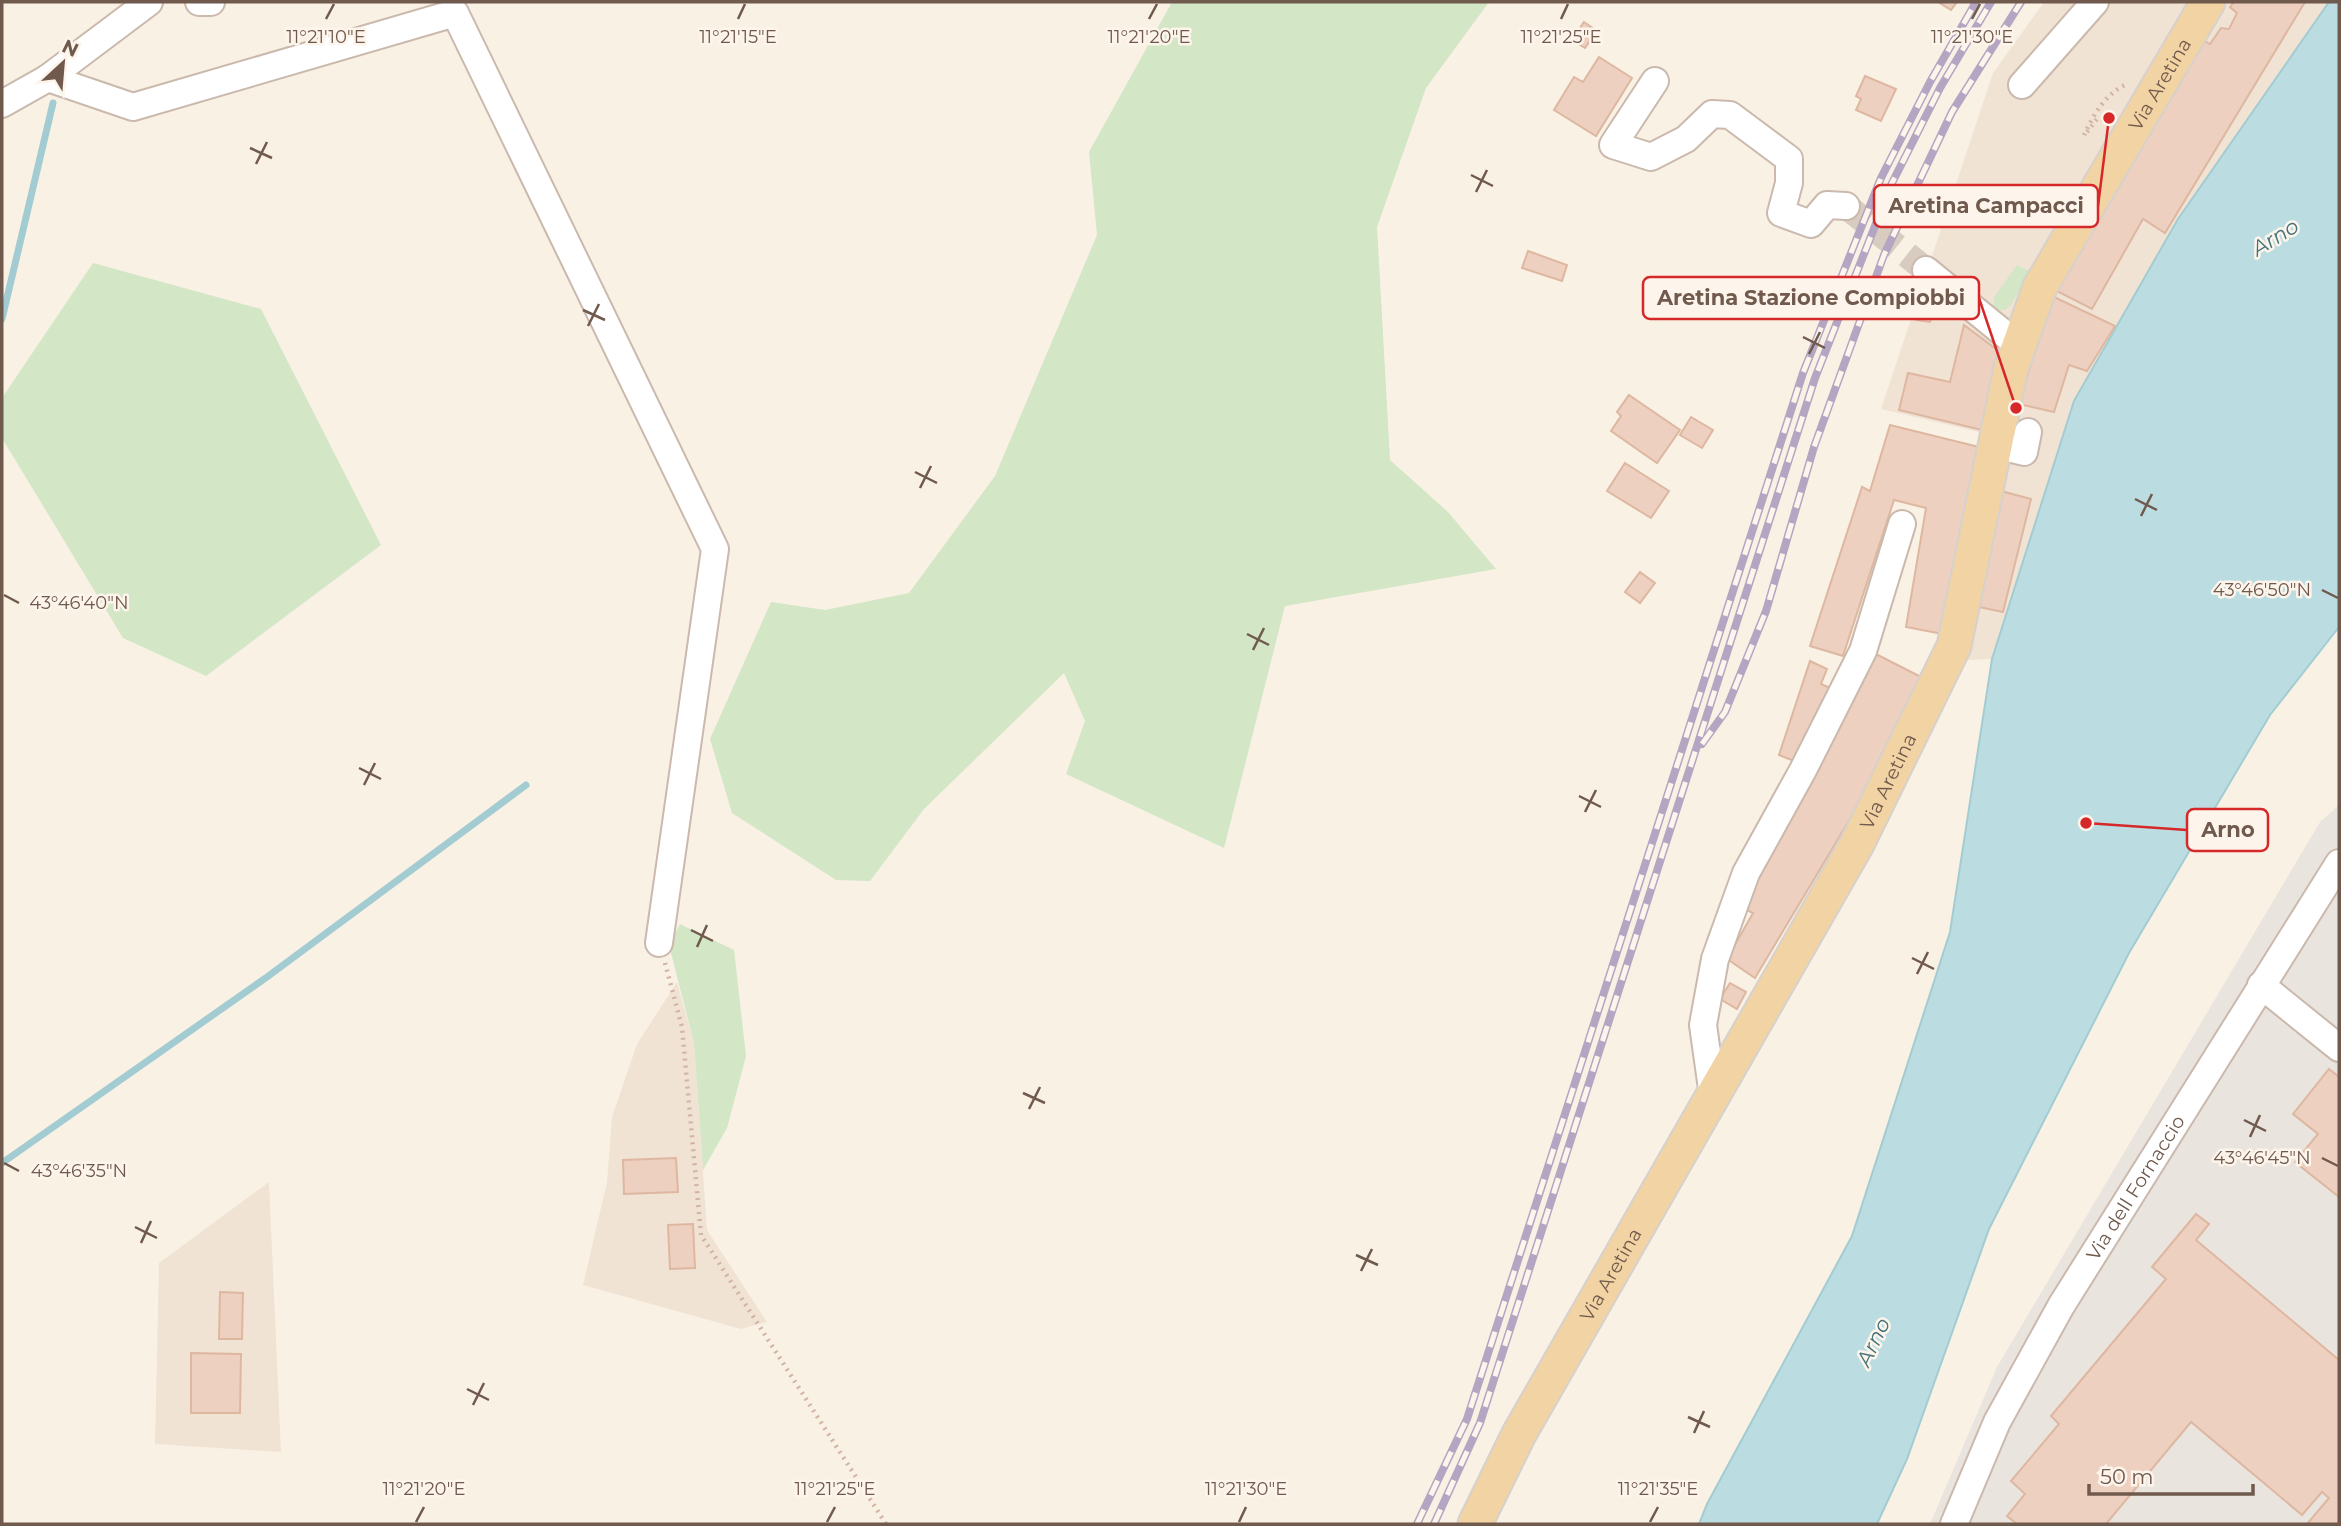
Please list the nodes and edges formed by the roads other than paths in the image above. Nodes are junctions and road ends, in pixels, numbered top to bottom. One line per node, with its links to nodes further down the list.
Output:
1 (149, 2): 6 (street)
2 (198, 2): 3 (street)
3 (211, 2)
4 (2095, 2): 8 (street)
5 (2208, 2): 12 (main road, Via Aretina)
6 (48, 78): 9 (street); 17 (street)
7 (1656, 81): 10 (street)
8 (2022, 85)
9 (2, 104)
10 (1846, 206)
11 (1926, 270): 12 (street)
12 (2018, 345): 14 (main road, Via Aretina)
13 (2028, 432): 14 (street)
14 (1996, 445): 20 (main road, Via Aretina)
15 (1902, 524): 20 (street)
16 (2339, 863): 18 (street, Via dell Fornaccio)
17 (659, 943)
18 (2262, 985): 19 (street); 22 (street, Via dell Fornaccio)
19 (2339, 1048)
20 (1713, 1096): 21 (main road, Via Aretina)
21 (1475, 1524)
22 (1954, 1524)

